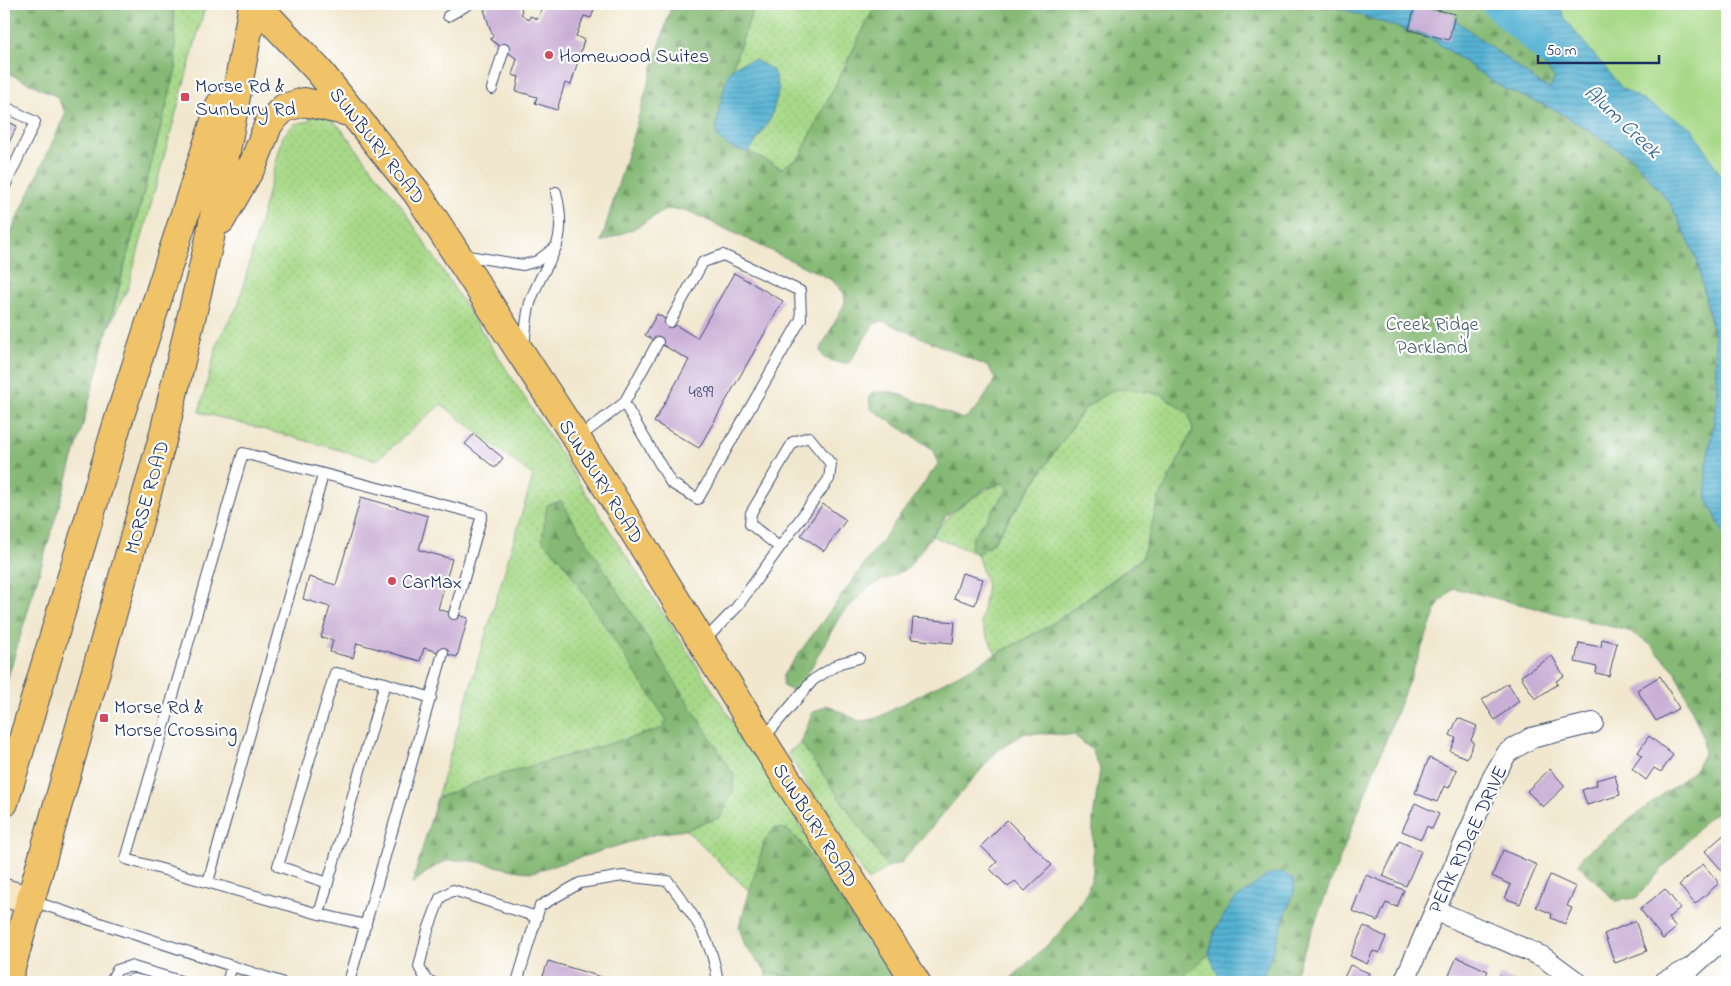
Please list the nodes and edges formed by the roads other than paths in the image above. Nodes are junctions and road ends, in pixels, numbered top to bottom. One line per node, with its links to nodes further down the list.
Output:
1 (254, 4): 7 (main road, SUNBURY ROAD); 10 (main road, MORSE ROAD); 28 (main road)
2 (469, 4): 3 (lane)
3 (448, 16)
4 (504, 49): 5 (lane)
5 (492, 89)
6 (4, 106): 8 (lane)
7 (354, 113): 10 (main road); 12 (main road, SUNBURY ROAD)
8 (4, 188)
9 (556, 192): 11 (lane)
10 (210, 238): 32 (main road, MORSE ROAD)
11 (557, 246): 12 (lane); 15 (lane)
12 (458, 255): 15 (main road, SUNBURY ROAD)
13 (670, 322): 16 (lane)
14 (658, 342): 16 (lane)
15 (522, 354): 17 (main road, SUNBURY ROAD)
16 (624, 403): 17 (lane)
17 (577, 439): 21 (main road, SUNBURY ROAD)
18 (323, 475): 20 (lane); 29 (lane); 29 (lane)
19 (779, 547): 19 (lane); 21 (lane)
20 (454, 614)
21 (702, 643): 27 (main road, SUNBURY ROAD)
22 (443, 653): 25 (lane)
23 (858, 658): 27 (lane)
24 (385, 683): 25 (lane); 30 (lane); 30 (lane)
25 (431, 698): 36 (lane)
26 (1593, 722): 33 (street, PEAK RIDGE DRIVE)
27 (762, 740): 50 (main road, SUNBURY ROAD)
28 (4, 803)
29 (208, 882): 34 (lane)
30 (328, 883): 34 (lane)
31 (4, 894): 32 (main road)
32 (30, 900): 38 (lane); 39 (main road, MORSE ROAD)
33 (1435, 910): 51 (street, PEAK RIDGE DRIVE); 52 (street)
34 (319, 914): 36 (lane)
35 (537, 917): 47 (lane); 48 (lane); 49 (lane)
36 (366, 925): 46 (lane)
37 (1727, 935): 53 (street)
38 (232, 966): 44 (lane); 45 (lane)
39 (6, 982)
40 (110, 982): 43 (lane)
41 (126, 982): 42 (lane)
42 (147, 982)
43 (184, 982)
44 (227, 982)
45 (281, 982)
46 (349, 982)
47 (432, 982)
48 (517, 982)
49 (718, 982)
50 (916, 982)
51 (1404, 982)
52 (1577, 982)
53 (1664, 982)

